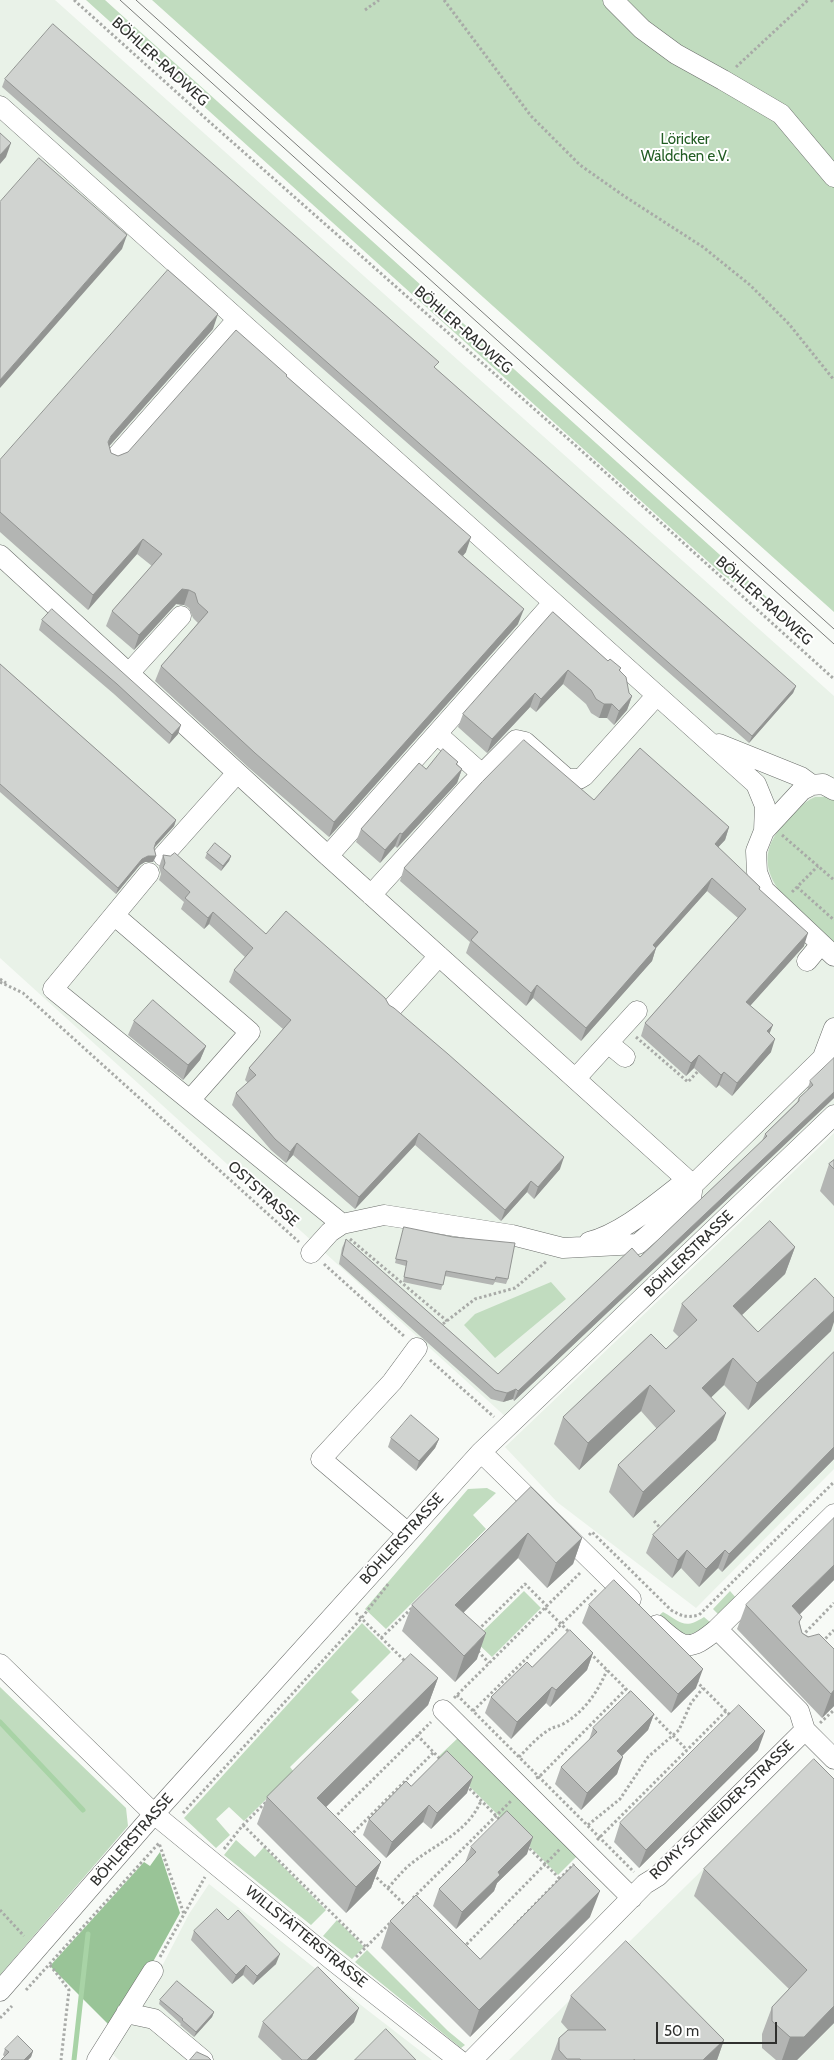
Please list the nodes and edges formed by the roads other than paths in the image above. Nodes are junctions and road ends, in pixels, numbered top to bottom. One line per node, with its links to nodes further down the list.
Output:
1 (613, 0): 3 (street)
2 (0, 106): 4 (street)
3 (834, 177)
4 (237, 320): 5 (street); 7 (street)
5 (114, 459)
6 (0, 555): 9 (street)
7 (553, 604): 10 (street); 11 (street)
8 (181, 616): 9 (street)
9 (128, 673): 13 (street)
10 (657, 695): 12 (street); 14 (street)
11 (437, 734): 14 (street); 19 (street)
12 (708, 740): 15 (street); 17 (street)
13 (237, 773): 18 (street); 19 (street)
14 (482, 774): 21 (street)
15 (812, 785): 16 (street); 17 (street)
16 (834, 790)
17 (764, 831): 23 (street)
18 (163, 856)
19 (328, 856): 21 (street)
20 (148, 872): 22 (street)
21 (371, 895): 24 (street)
22 (114, 915): 33 (street); 33 (street)
23 (828, 950): 25 (street)
24 (439, 956): 26 (street); 32 (street)
25 (806, 961)
26 (392, 1008)
27 (637, 1011): 29 (street)
28 (834, 1028): 30 (street)
29 (608, 1043): 31 (street); 32 (street)
30 (828, 1053): 35 (street)
31 (625, 1057)
32 (576, 1078): 35 (street)
33 (190, 1100): 36 (street)
34 (834, 1116): 39 (street, BÖHLERSTRASSE)
35 (690, 1182): 36 (street)
36 (342, 1224): 37 (street)
37 (311, 1253)
38 (417, 1348): 41 (street)
39 (481, 1452): 41 (street, BÖHLERSTRASSE); 42 (street)
40 (834, 1514): 42 (street)
41 (408, 1533): 47 (street, BÖHLERSTRASSE)
42 (717, 1629): 45 (street)
43 (0, 1664): 47 (street, WILLSTÄTTERSTRASSE)
44 (442, 1710): 48 (street)
45 (805, 1730): 46 (street, ROMY-SCHNEIDER-STRASSE); 48 (street, ROMY-SCHNEIDER-STRASSE)
46 (834, 1759)
47 (154, 1814): 50 (street, BÖHLERSTRASSE); 54 (street, WILLSTÄTTERSTRASSE)
48 (632, 1898): 55 (street, ROMY-SCHNEIDER-STRASSE)
49 (153, 1971): 51 (street)
50 (6, 1998)
51 (126, 2013): 52 (street); 53 (street)
52 (103, 2057)
53 (203, 2060)
54 (459, 2060)
55 (472, 2060)

